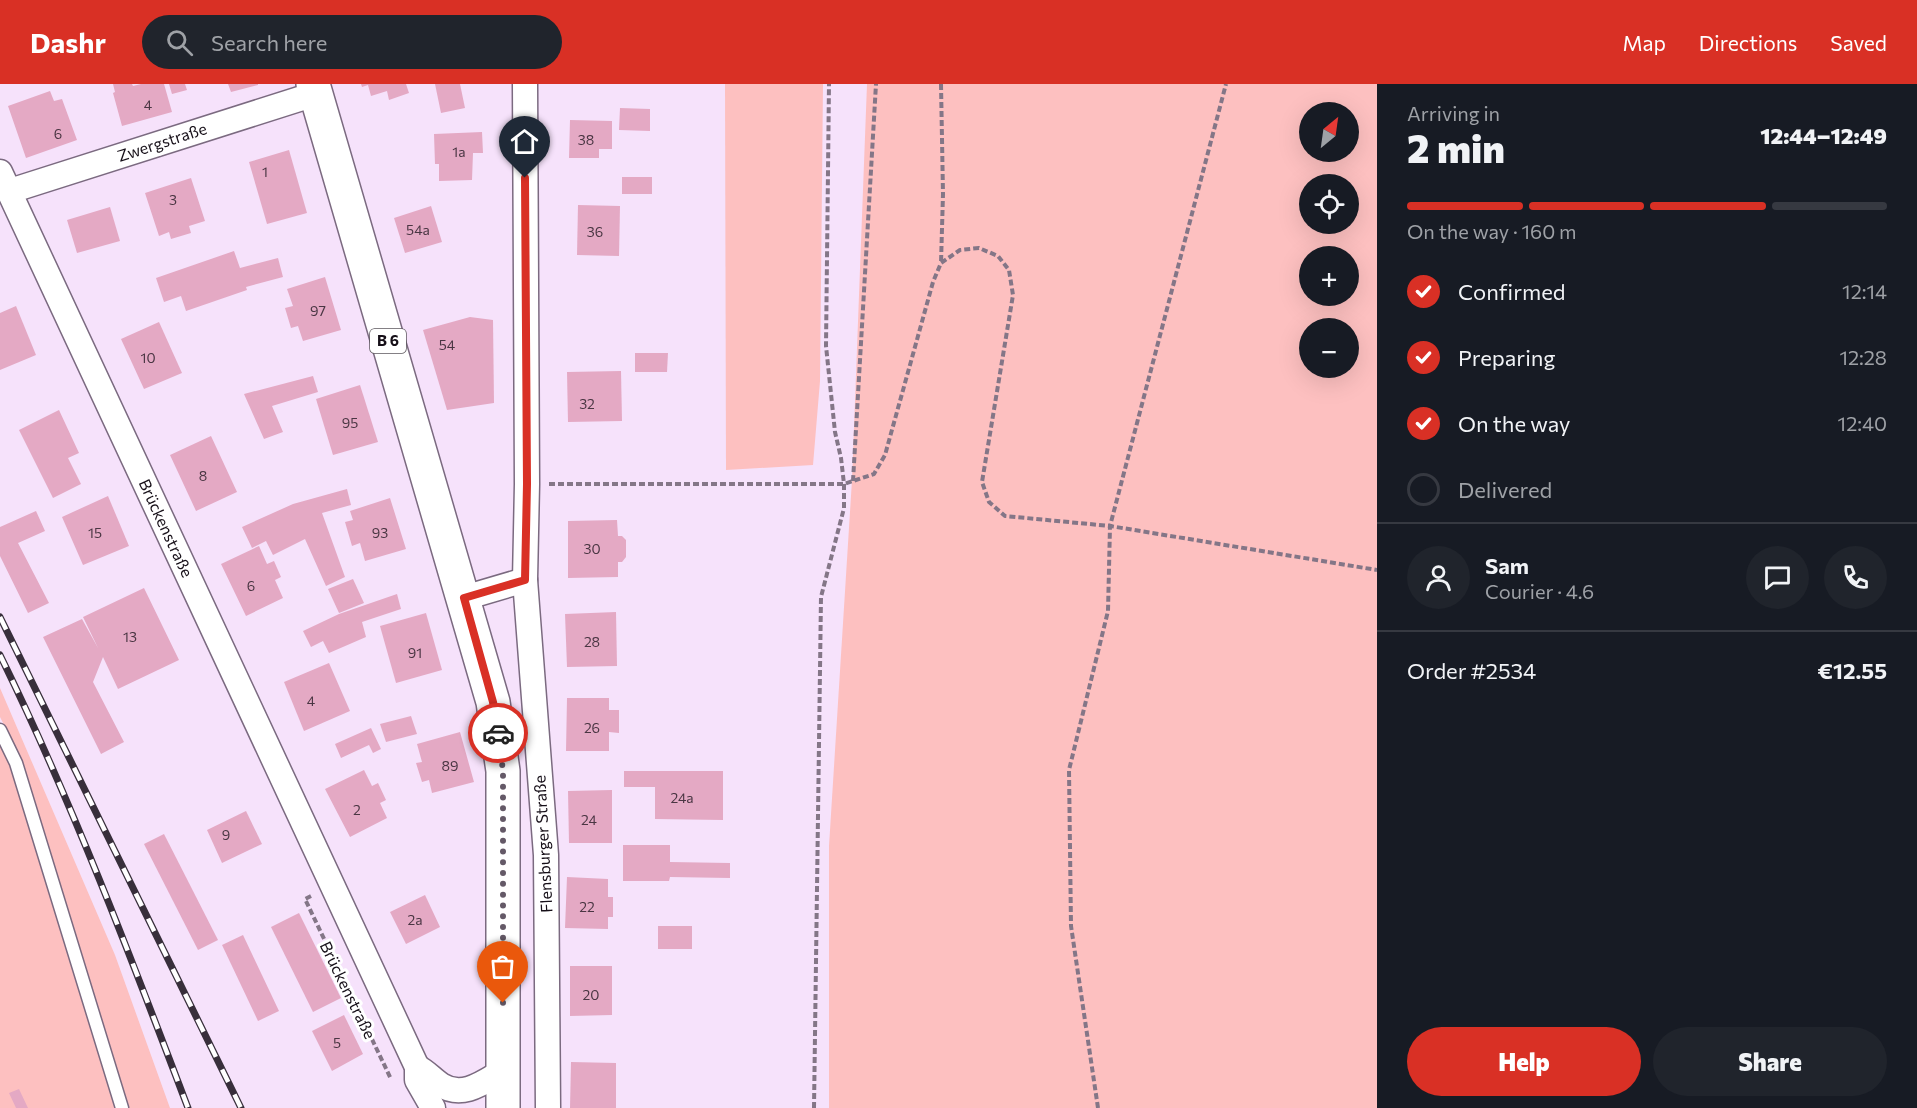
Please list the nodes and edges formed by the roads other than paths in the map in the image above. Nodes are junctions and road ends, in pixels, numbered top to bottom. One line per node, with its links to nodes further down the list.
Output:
1 (525, 84): 4 (street, Flensburger Straße)
2 (314, 89): 3 (street, Zwergstraße); 5 (main road, B 6)
3 (5, 182): 7 (street, Brückenstraße)
4 (525, 580): 5 (street); 12 (street, Flensburger Straße)
5 (464, 598): 8 (main road, B 6)
6 (0, 730): 9 (lane)
7 (417, 1067): 8 (street, Brückenstraße); 10 (street, Brückenstraße)
8 (503, 1071): 11 (main road, B 6)
9 (122, 1108)
10 (433, 1108)
11 (503, 1108)
12 (548, 1108)

